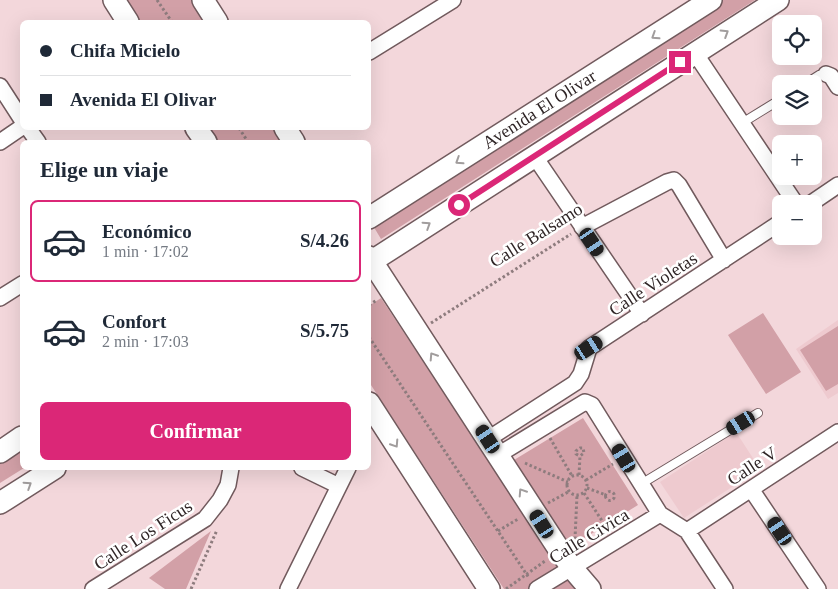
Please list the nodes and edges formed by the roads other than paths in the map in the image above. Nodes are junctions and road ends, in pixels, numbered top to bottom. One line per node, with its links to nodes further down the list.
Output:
1 (114, 0): 6 (main road)
2 (203, 0): 7 (main road)
3 (453, 0): 8 (street)
4 (710, 0): 23 (main road, Avenida El Olivar, one-way to 23)
5 (778, 0): 9 (main road, Avenida El Olivar, one-way to 5)
6 (127, 20)
7 (216, 20)
8 (371, 51)
9 (695, 52): 16 (street); 19 (main road, Avenida El Olivar)
10 (826, 74): 11 (lane); 13 (street)
11 (819, 75)
12 (0, 86): 15 (street)
13 (838, 87)
14 (772, 105): 16 (lane)
15 (20, 117)
16 (742, 123): 21 (street)
17 (20, 128): 18 (street)
18 (0, 142)
19 (535, 157): 24 (street); 27 (main road, Avenida El Olivar, one-way to 19)
20 (838, 185): 22 (street)
21 (790, 195)
22 (822, 196)
23 (371, 217)
24 (582, 227): 26 (street, Calle Balsamo); 30 (street)
25 (772, 228): 26 (street, Calle Violetas)
26 (724, 260): 30 (street, Calle Violetas)
27 (372, 269): 35 (main road, one-way to 27)
28 (20, 285): 29 (street)
29 (0, 298)
30 (642, 314): 35 (street, Calle Violetas)
31 (371, 413): 51 (main road, one-way to 51)
32 (758, 413): 41 (lane)
33 (838, 432): 43 (street, Calle V)
34 (20, 438): 36 (main road)
35 (502, 451): 41 (street); 47 (main road, one-way to 35)
36 (0, 452)
37 (52, 470): 44 (main road, one-way to 37)
38 (231, 470): 49 (street, Calle Los Ficus)
39 (306, 470): 42 (street)
40 (347, 470): 42 (street)
41 (641, 484): 45 (street)
42 (339, 486): 50 (street)
43 (751, 489): 46 (street, Calle V); 54 (street)
44 (0, 503)
45 (660, 514): 46 (street); 47 (street, Calle Civica)
46 (687, 531): 53 (street)
47 (572, 568): 48 (street, Calle Civica); 52 (main road)
48 (534, 585)
49 (93, 589)
50 (288, 589)
51 (489, 589)
52 (590, 589)
53 (724, 589)
54 (818, 589)

